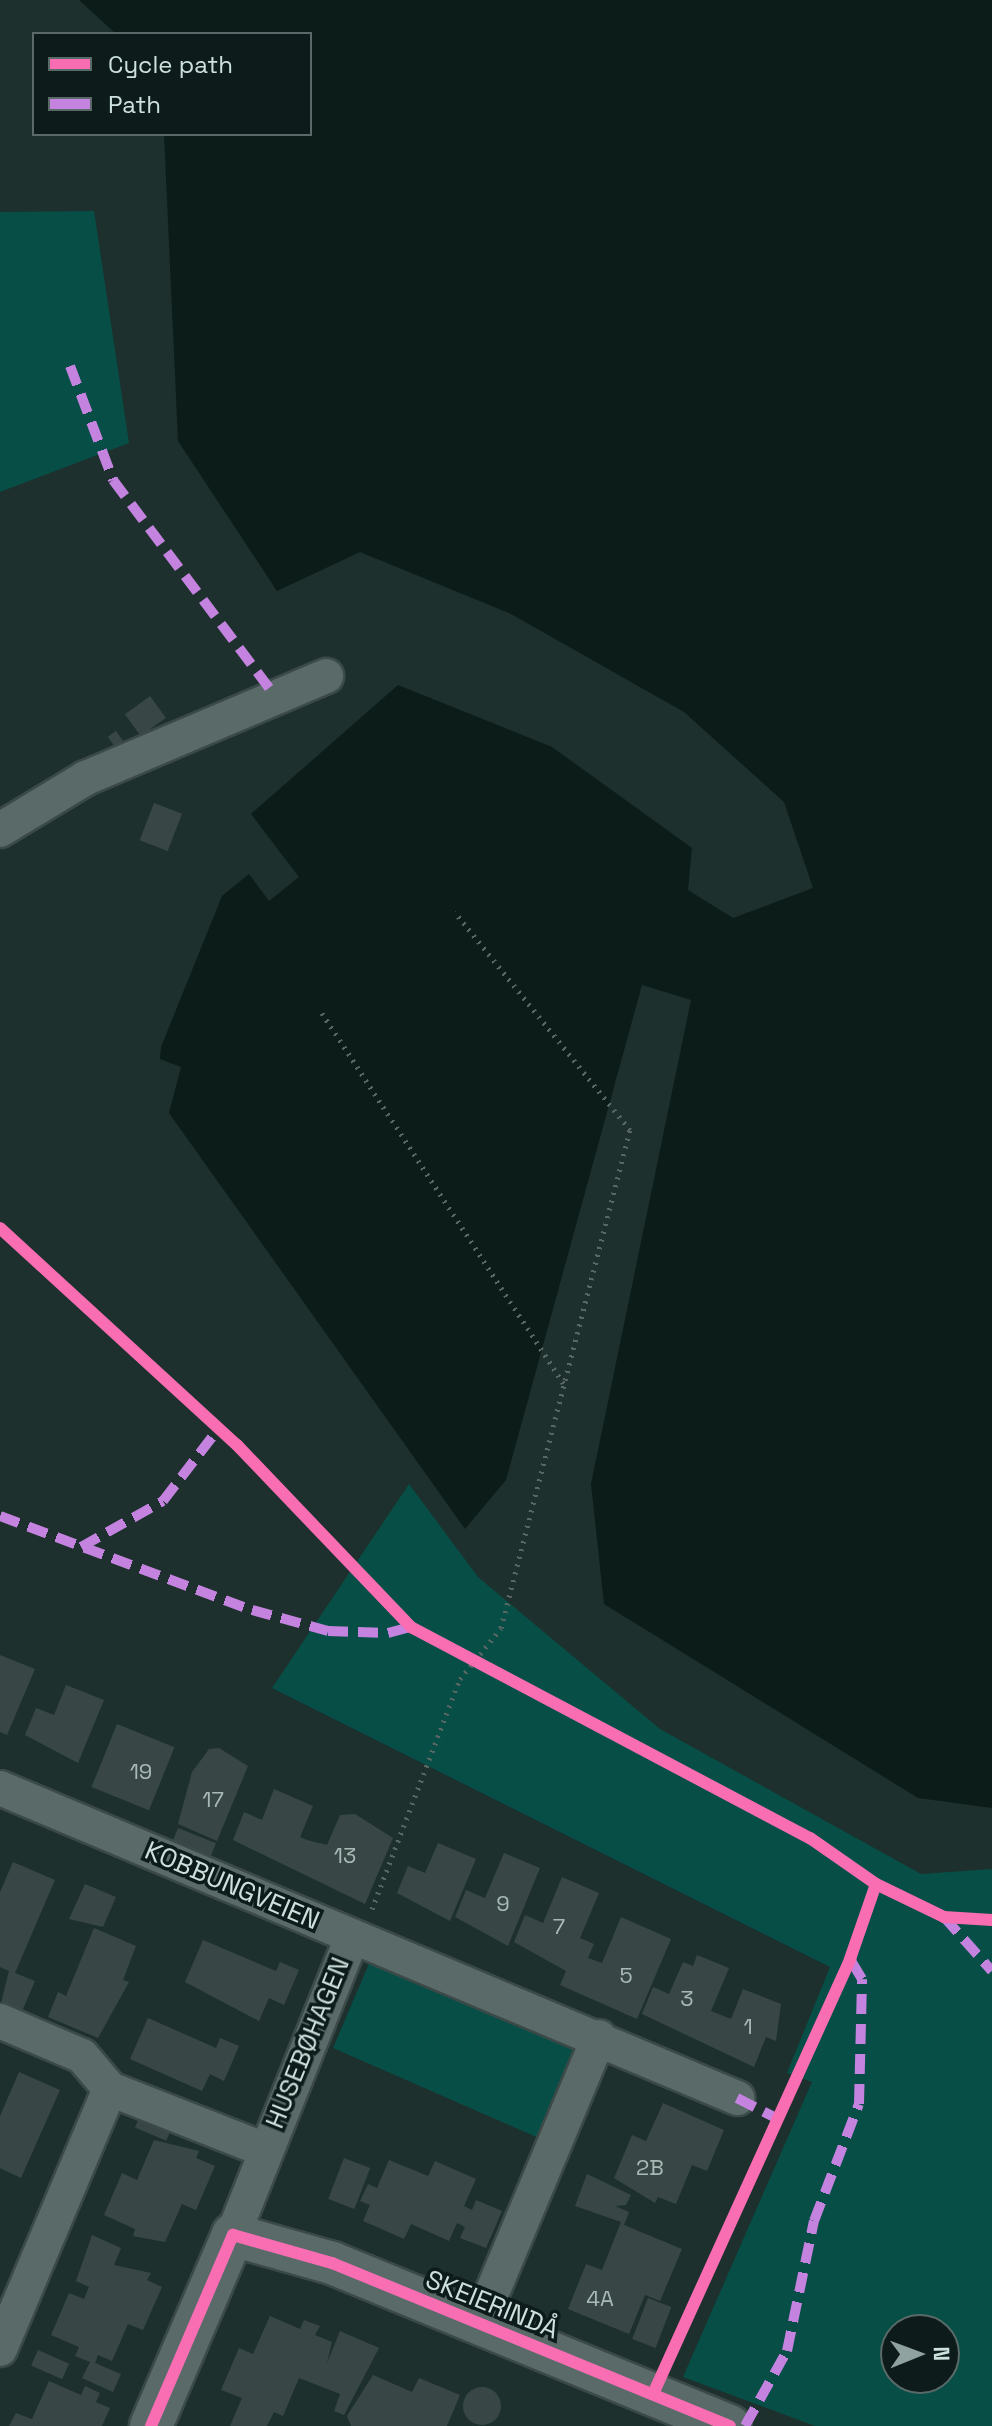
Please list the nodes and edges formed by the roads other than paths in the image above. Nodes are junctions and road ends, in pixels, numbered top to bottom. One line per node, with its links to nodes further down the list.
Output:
1 (326, 676): 2 (street)
2 (0, 830)
3 (0, 1788): 4 (street, KOBBUNGVEIEN)
4 (352, 1937): 6 (street, KOBBUNGVEIEN); 9 (street, HUSEBØHAGEN)
5 (0, 2021): 7 (street)
6 (599, 2037): 8 (street, KOBBUNGVEIEN); 11 (street)
7 (110, 2089): 9 (street, HUSEBØHAGEN); 12 (street)
8 (737, 2098)
9 (265, 2150): 10 (street, HUSEBØHAGEN)
10 (233, 2235): 11 (street, SKEIERINDÅ); 13 (street, HUSEBØHAGEN)
11 (479, 2324): 14 (street, SKEIERINDÅ)
12 (0, 2349)
13 (151, 2426)
14 (730, 2426)

